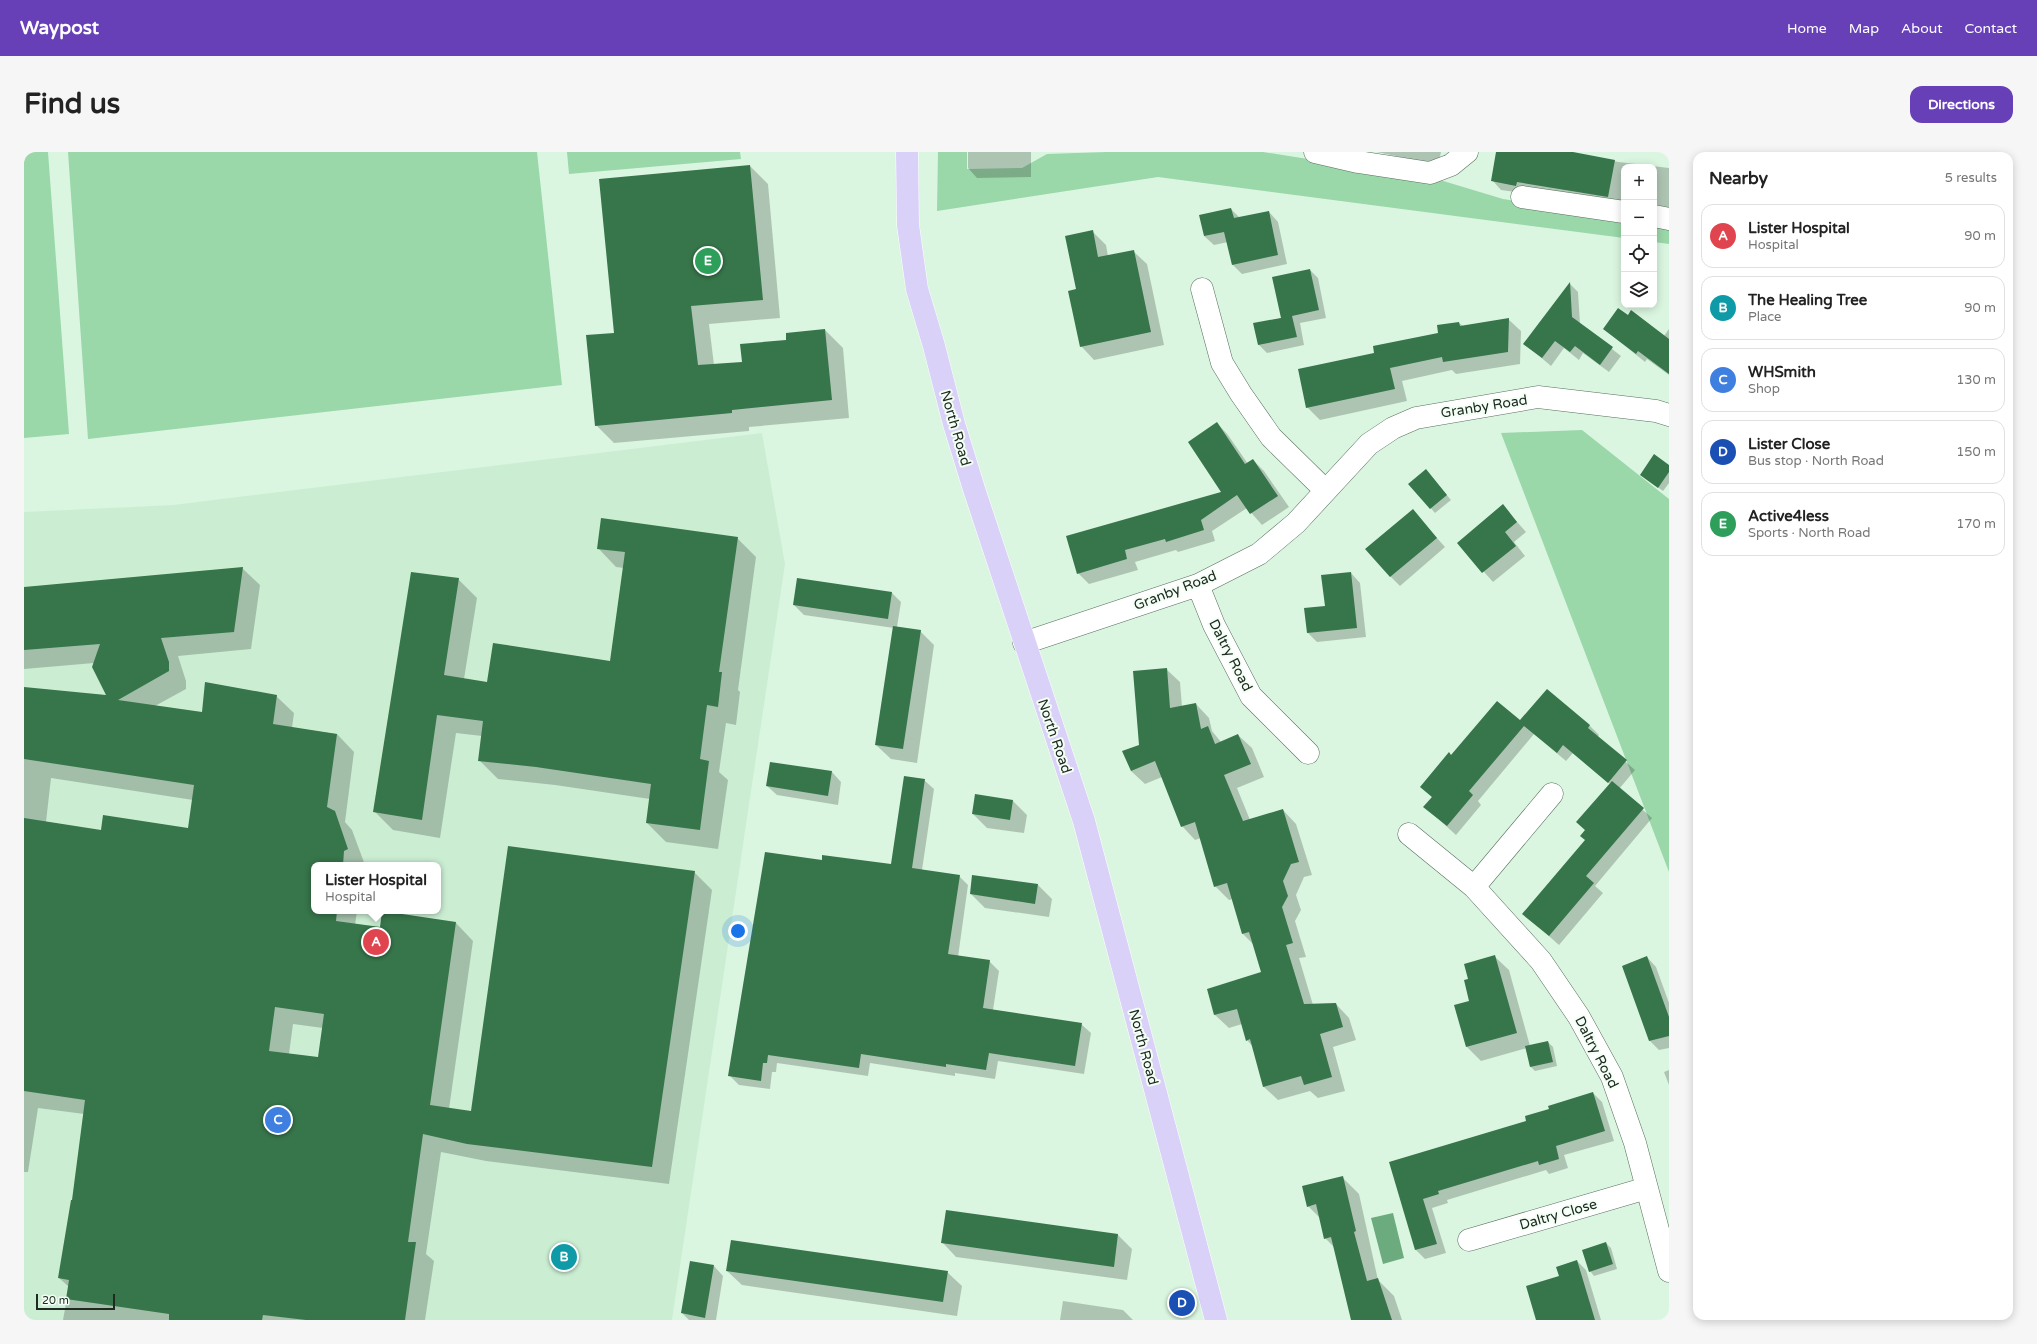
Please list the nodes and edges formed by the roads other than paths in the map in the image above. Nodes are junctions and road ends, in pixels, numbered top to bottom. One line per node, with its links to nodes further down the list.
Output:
1 (907, 152): 12 (main road, North Road)
2 (1315, 152): 3 (street)
3 (1467, 152)
4 (1522, 197): 5 (street)
5 (1621, 212)
6 (1657, 217): 7 (street)
7 (1669, 219)
8 (1202, 290): 10 (street)
9 (1669, 415): 10 (street, Granby Road)
10 (1325, 490): 11 (street, Granby Road)
11 (1198, 585): 12 (street, Granby Road); 13 (street, Daltry Road)
12 (1024, 643): 20 (main road, North Road)
13 (1308, 753)
14 (1552, 794): 16 (street)
15 (1409, 834): 16 (street, Daltry Road)
16 (1474, 887): 17 (street, Daltry Road)
17 (1647, 1188): 18 (street, Daltry Close); 19 (street, Daltry Road)
18 (1469, 1240)
19 (1669, 1271)
20 (1216, 1320)

